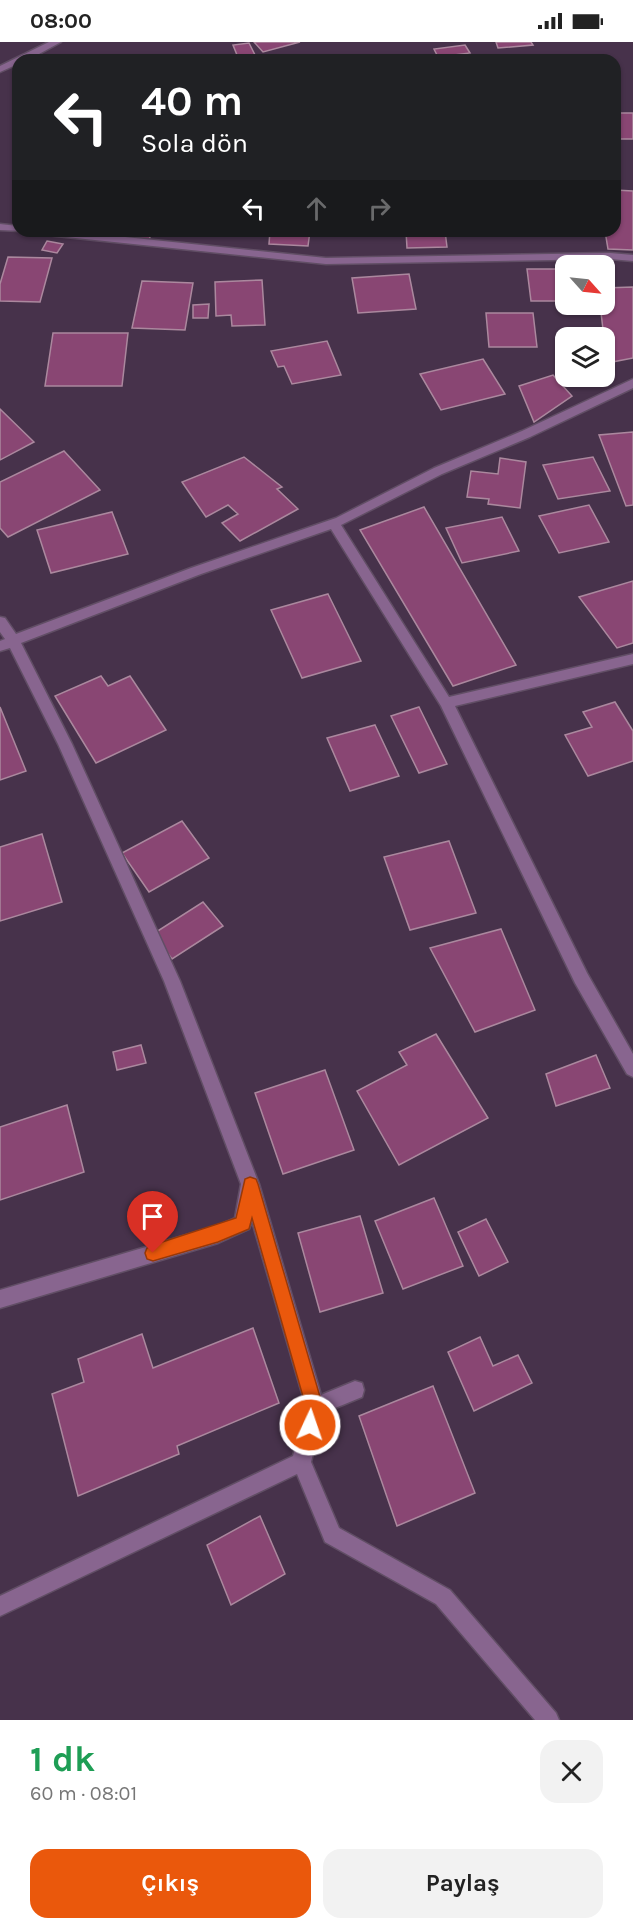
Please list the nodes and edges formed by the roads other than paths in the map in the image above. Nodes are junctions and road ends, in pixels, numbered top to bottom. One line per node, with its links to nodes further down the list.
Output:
1 (56, 42): 2 (street)
2 (33, 54)
3 (97, 237): 4 (street)
4 (633, 258)
5 (633, 383): 6 (street)
6 (334, 524): 8 (street); 10 (street)
7 (0, 621): 8 (street)
8 (7, 644): 12 (street)
9 (633, 658): 10 (street)
10 (446, 703): 11 (street)
11 (633, 1069)
12 (250, 1184): 13 (street); 15 (street)
13 (0, 1299)
14 (355, 1390): 15 (street)
15 (315, 1407): 16 (street)
16 (301, 1462): 17 (street); 18 (street)
17 (0, 1606)
18 (549, 1720)

